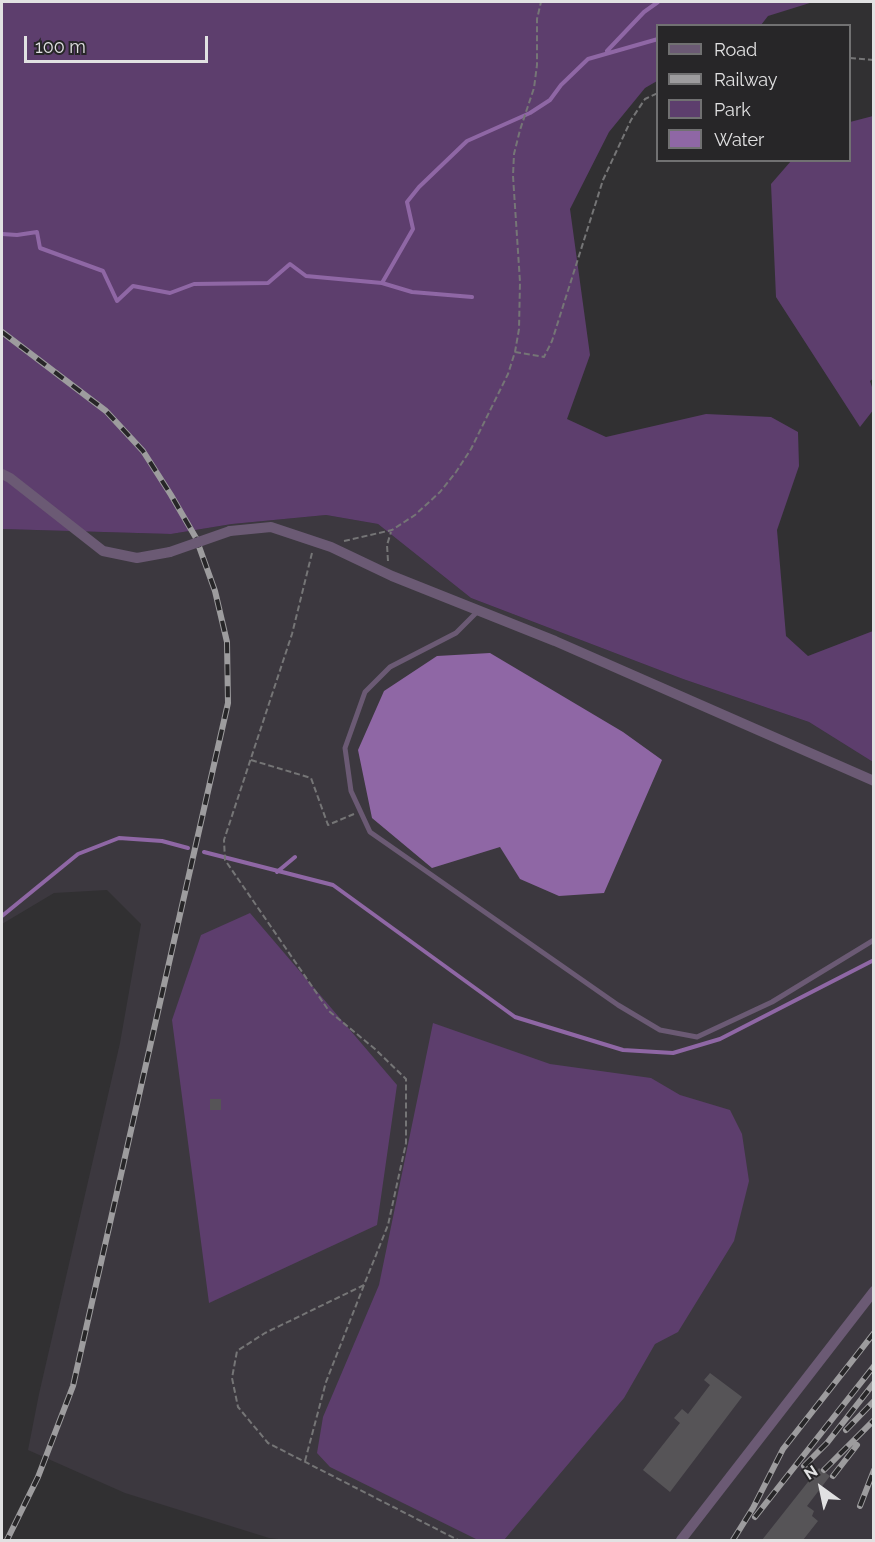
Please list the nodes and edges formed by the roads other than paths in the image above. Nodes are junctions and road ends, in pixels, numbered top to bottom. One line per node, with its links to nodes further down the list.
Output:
1 (2, 474): 2 (street, bridge)
2 (479, 610): 3 (street); 4 (lane)
3 (873, 781)
4 (873, 940)
5 (873, 1291): 6 (street)
6 (681, 1540)

